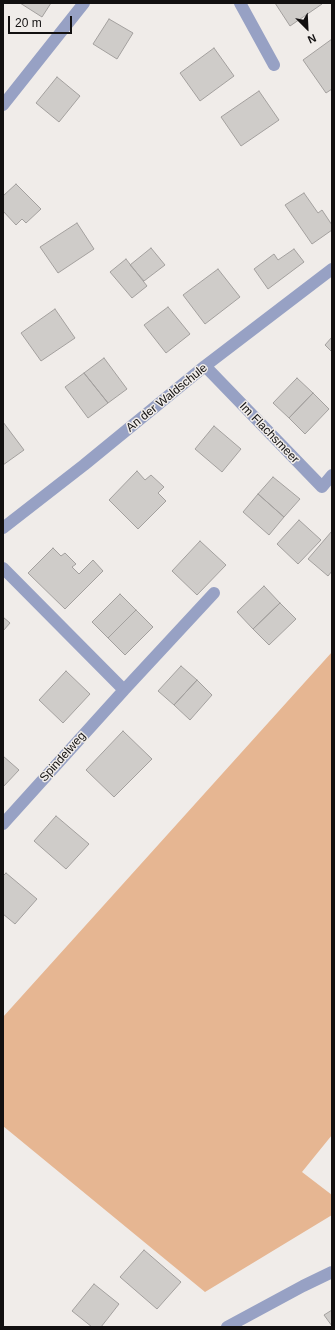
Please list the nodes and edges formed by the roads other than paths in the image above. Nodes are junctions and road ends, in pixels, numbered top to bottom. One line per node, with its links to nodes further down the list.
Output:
1 (84, 3): 4 (street)
2 (240, 3): 3 (street)
3 (274, 65)
4 (3, 105)
5 (332, 269): 6 (street, An der Waldschule)
6 (206, 366): 7 (street, Im Flachsmeer); 8 (street, An der Waldschule)
7 (332, 475)
8 (3, 528)
9 (3, 568): 11 (street)
10 (214, 593): 11 (street, Spindelweg)
11 (124, 690): 12 (street, Spindelweg)
12 (3, 824)
13 (332, 1272): 14 (street)
14 (228, 1327)

